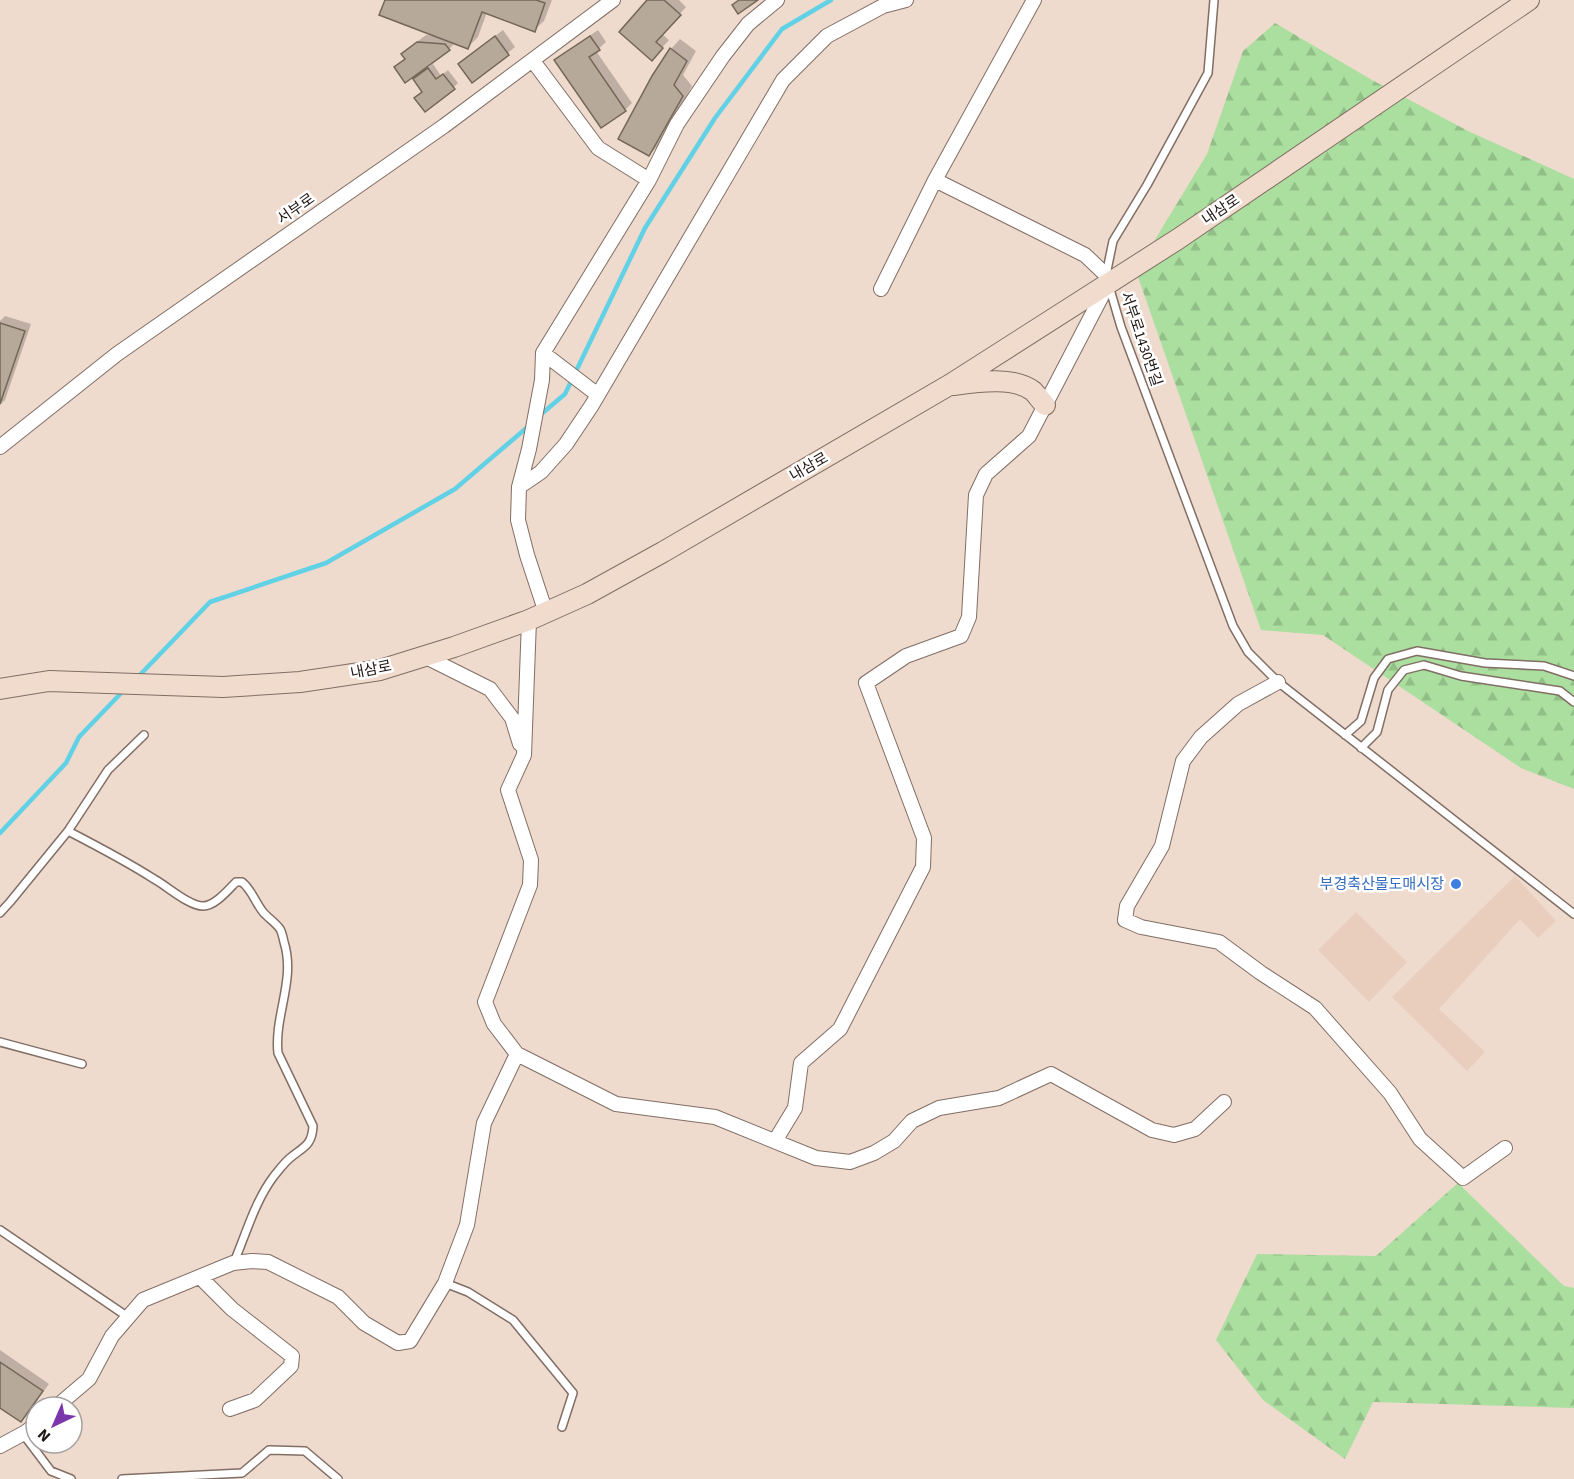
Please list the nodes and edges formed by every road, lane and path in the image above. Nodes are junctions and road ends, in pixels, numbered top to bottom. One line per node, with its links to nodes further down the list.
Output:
1 (613, 0): 7 (street, 서부로)
2 (777, 0): 8 (street)
3 (906, 0): 14 (street)
4 (1034, 0): 9 (street)
5 (1214, 0): 10 (lane)
6 (1529, 0): 10 (main road, 내삼로)
7 (533, 60): 8 (street); 16 (street, 서부로)
8 (649, 180): 12 (street)
9 (935, 180): 10 (street); 11 (street)
10 (1107, 279): 13 (main road, 내삼로); 15 (street); 21 (lane, 서부로1430번길)
11 (880, 289)
12 (547, 356): 14 (street); 17 (street)
13 (948, 386): 15 (main road); 18 (main road, 내삼로)
14 (598, 395): 17 (street)
15 (1045, 405): 35 (street)
16 (0, 447)
17 (519, 487): 18 (street)
18 (538, 616): 19 (main road, 내삼로); 27 (street)
19 (424, 656): 22 (main road, 내삼로); 27 (street)
20 (1574, 676): 25 (lane)
21 (1278, 682): 25 (lane, 서부로1430번길); 36 (street)
22 (0, 688)
23 (1574, 702): 26 (lane)
24 (144, 735): 28 (lane)
25 (1345, 735): 26 (lane, 서부로1430번길)
26 (1361, 748): 30 (lane, 서부로1430번길)
27 (524, 755): 32 (street)
28 (68, 831): 29 (lane); 38 (lane)
29 (0, 913)
30 (1574, 914)
31 (0, 1042): 33 (lane)
32 (517, 1054): 35 (street); 40 (street)
33 (82, 1064)
34 (1224, 1102): 35 (street)
35 (776, 1141)
36 (1504, 1148)
37 (0, 1230): 41 (lane)
38 (233, 1263): 39 (street); 40 (street)
39 (200, 1277): 41 (street); 43 (street)
40 (445, 1283): 44 (lane)
41 (128, 1317): 42 (street)
42 (70, 1395)
43 (230, 1409)
44 (562, 1427)
45 (23, 1434): 46 (street); 47 (lane)
46 (0, 1446)
47 (71, 1479)
48 (122, 1479): 49 (lane)
49 (338, 1479)

